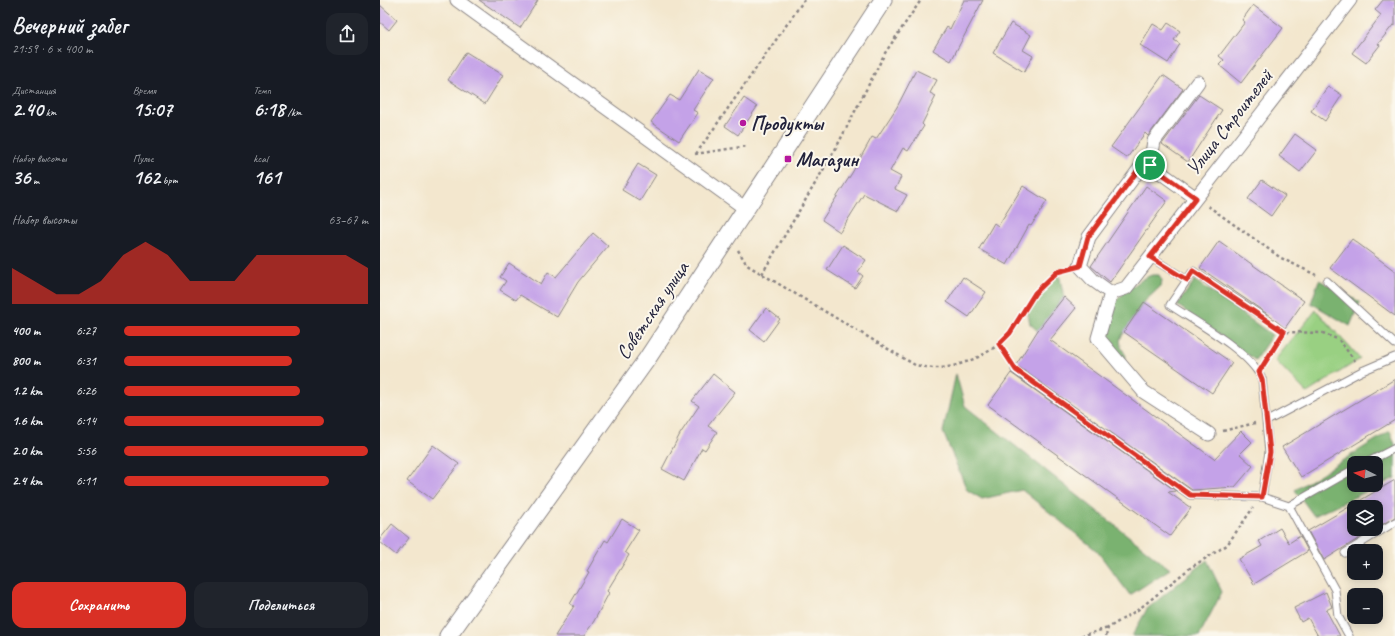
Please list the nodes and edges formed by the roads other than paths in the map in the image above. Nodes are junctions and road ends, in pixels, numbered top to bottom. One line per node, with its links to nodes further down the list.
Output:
1 (456, 0): 7 (street)
2 (883, 0): 7 (street, Советская улица)
3 (1350, 0): 6 (street, Улица Строителей)
4 (1198, 82): 5 (street)
5 (1150, 165): 6 (street); 11 (street)
6 (1196, 198): 8 (street, Улица Строителей)
7 (746, 209): 25 (street, Советская улица)
8 (1150, 257): 9 (lane); 11 (street, Улица Строителей)
9 (1187, 280): 12 (lane); 16 (lane)
10 (1328, 281): 13 (lane)
11 (1111, 293): 17 (street)
12 (1263, 317)
13 (1395, 344)
14 (1395, 357): 16 (lane)
15 (1016, 370): 21 (lane)
16 (1267, 421): 21 (lane)
17 (1209, 434)
18 (1395, 448): 19 (lane)
19 (1380, 456)
20 (1347, 473): 22 (lane)
21 (1262, 497): 22 (lane)
22 (1289, 506): 26 (lane)
23 (1395, 522): 24 (lane)
24 (1345, 553)
25 (448, 636)
26 (1349, 636)

